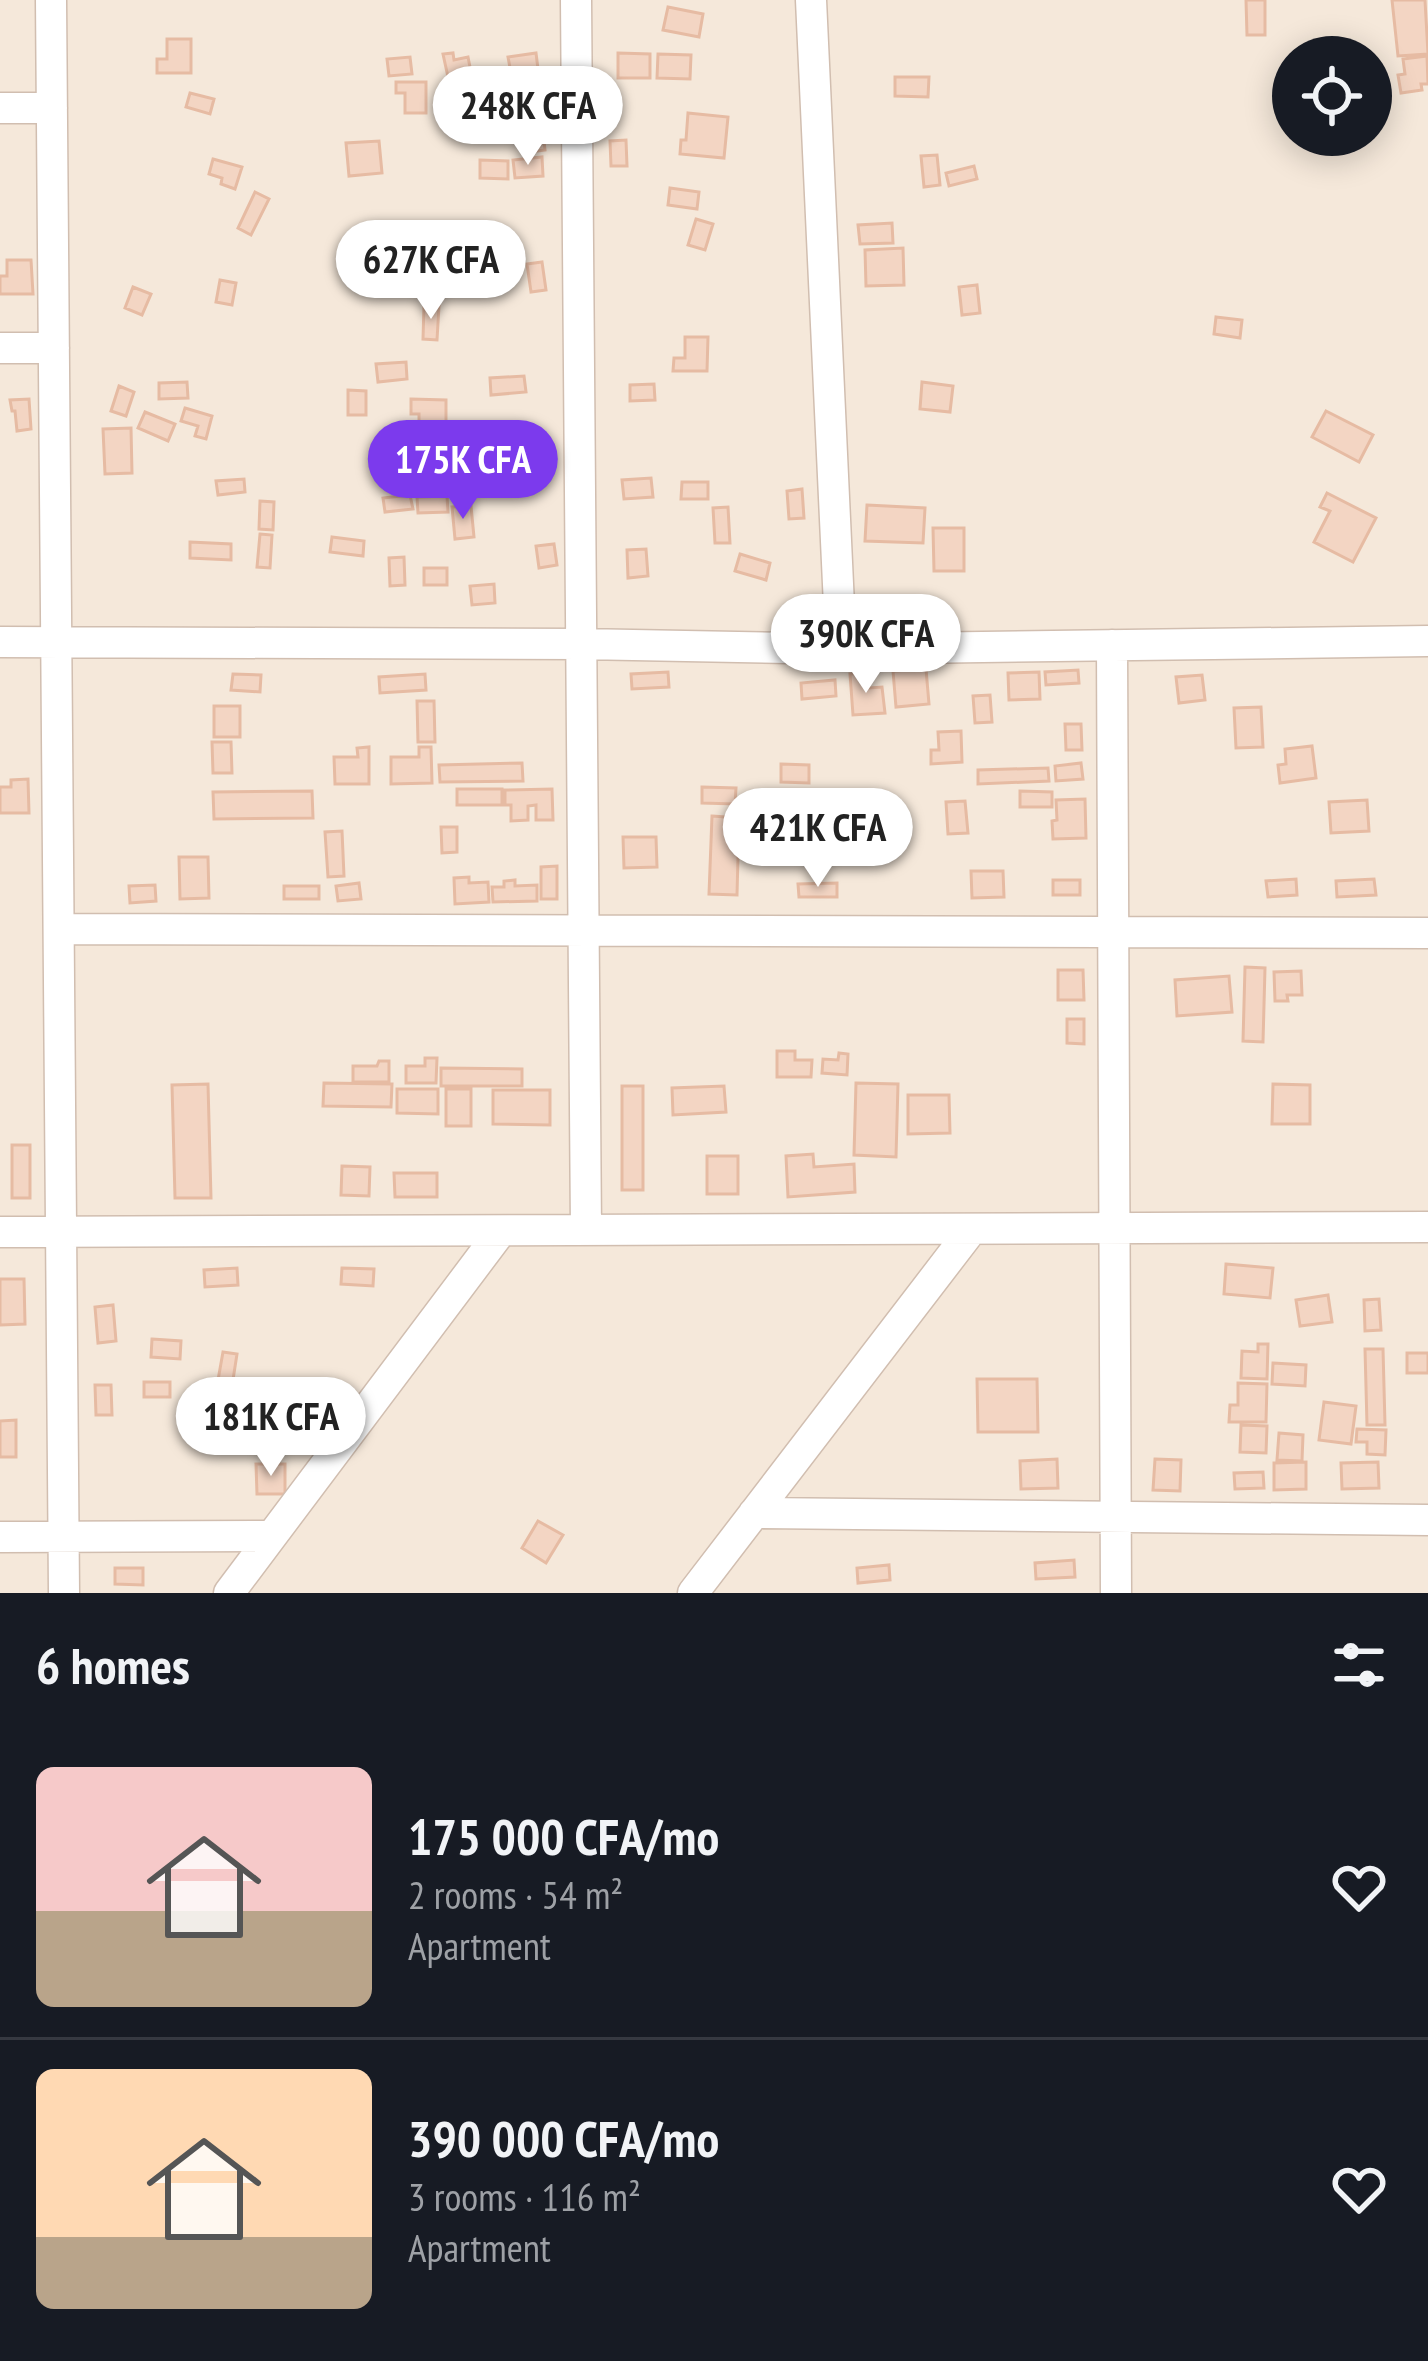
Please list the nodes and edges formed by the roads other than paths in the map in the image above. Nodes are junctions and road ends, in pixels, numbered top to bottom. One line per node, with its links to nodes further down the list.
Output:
1 (51, 0): 5 (street)
2 (576, 0): 11 (street)
3 (811, 0): 13 (street)
4 (0, 108): 5 (street)
5 (52, 108): 6 (street)
6 (54, 347): 7 (street); 10 (street)
7 (0, 348)
8 (1428, 641): 12 (street)
9 (0, 642): 10 (street)
10 (56, 642): 11 (street); 14 (street)
11 (581, 644): 13 (street); 15 (street)
12 (1112, 645): 13 (street); 16 (street)
13 (841, 649)
14 (58, 929): 15 (street); 24 (street)
15 (584, 930): 16 (street); 21 (street)
16 (1113, 932): 17 (street); 19 (street)
17 (1428, 933)
18 (1428, 1227): 19 (street)
19 (1114, 1228): 20 (street); 26 (street)
20 (972, 1229): 21 (street); 25 (street)
21 (586, 1230): 22 (street)
22 (501, 1231): 24 (street); 28 (street)
23 (0, 1232): 24 (street)
24 (62, 1232): 30 (street)
25 (754, 1513): 26 (street); 33 (street)
26 (1115, 1517): 27 (street); 34 (street)
27 (1428, 1520)
28 (270, 1536): 30 (street); 32 (street)
29 (0, 1537): 30 (street)
30 (64, 1537): 31 (street)
31 (64, 1593)
32 (229, 1593)
33 (693, 1593)
34 (1116, 1593)

